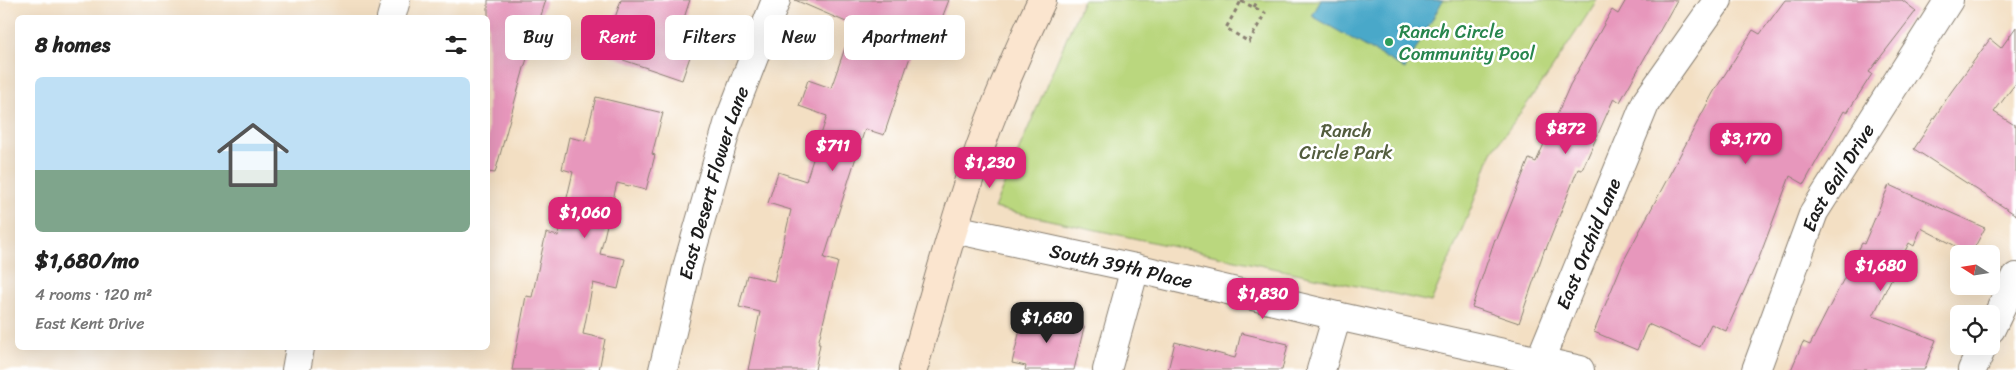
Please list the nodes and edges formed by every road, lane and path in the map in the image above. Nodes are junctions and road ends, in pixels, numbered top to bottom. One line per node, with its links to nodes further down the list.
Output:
1 (396, 0): 8 (street)
2 (776, 0): 18 (street, East Desert Flower Lane)
3 (1042, 0): 9 (street)
4 (1258, 0): 7 (path)
5 (1718, 0): 16 (street, East Orchid Lane)
6 (1949, 0): 23 (street, East Gail Drive)
7 (1254, 7): 7 (path)
8 (393, 15)
9 (954, 229): 10 (street, South 39th Place); 19 (street)
10 (1135, 268): 13 (street, South 39th Place); 20 (street)
11 (2016, 277): 12 (street)
12 (2000, 310)
13 (1338, 316): 16 (street, South 39th Place); 21 (street)
14 (300, 350): 17 (street)
15 (1979, 355): 24 (street)
16 (1540, 360): 22 (street, South 39th Place)
17 (296, 370)
18 (663, 370)
19 (913, 370)
20 (1107, 370)
21 (1321, 370)
22 (1580, 370)
23 (1756, 370)
24 (1972, 370)

